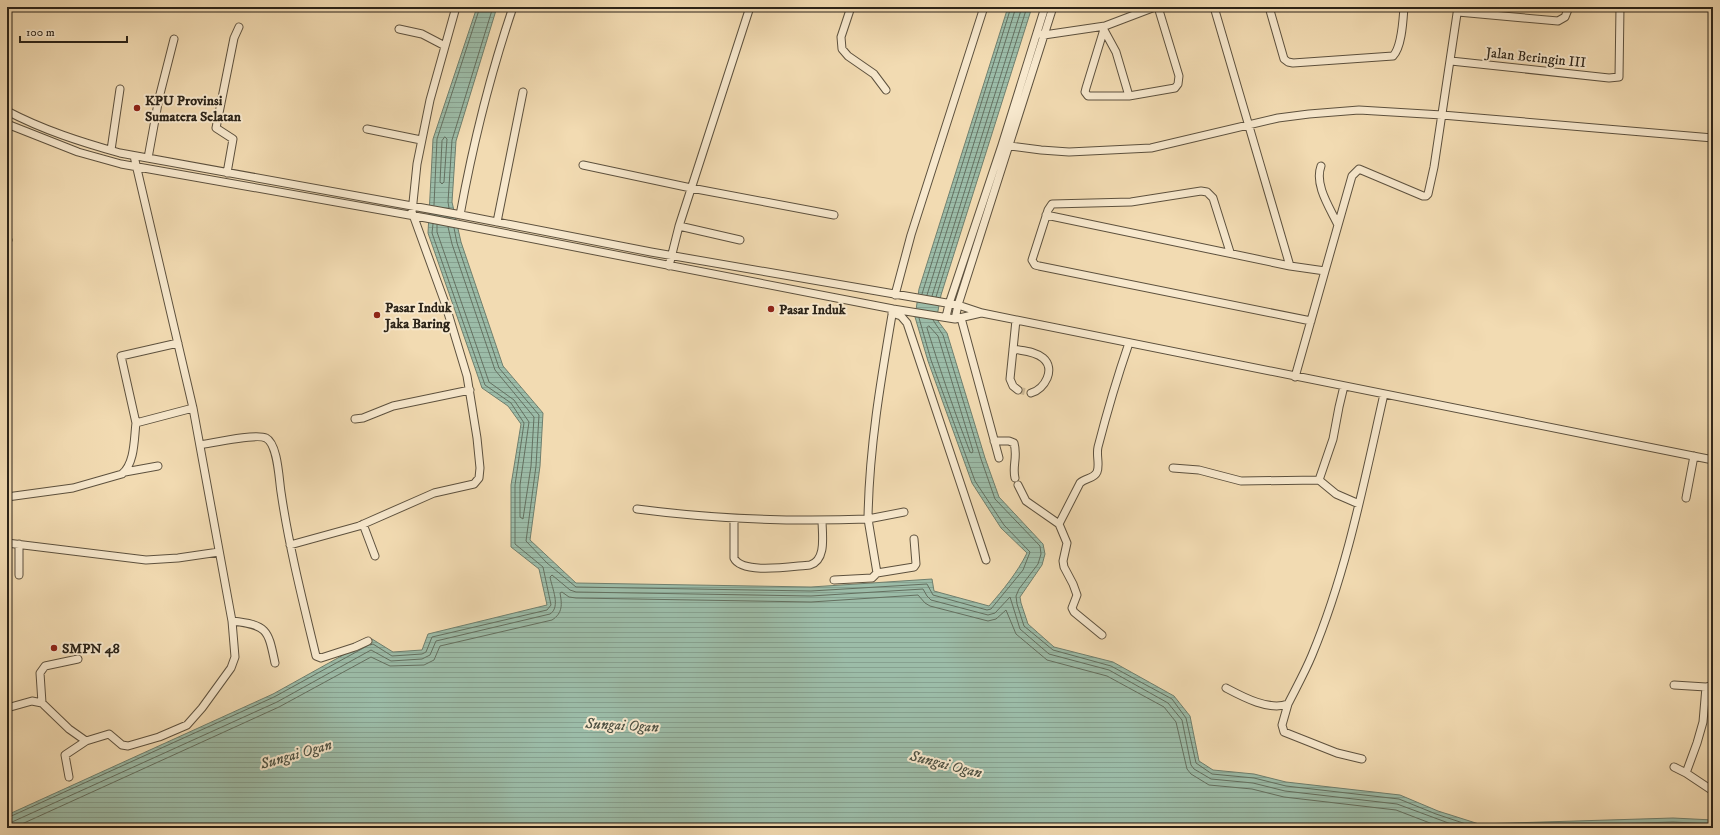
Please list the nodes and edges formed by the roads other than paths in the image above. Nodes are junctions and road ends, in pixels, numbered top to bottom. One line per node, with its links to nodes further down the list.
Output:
1 (513, 7): 43 (street)
2 (750, 7): 41 (street)
3 (850, 7): 23 (street)
4 (984, 7): 56 (street)
5 (1045, 7): 18 (street)
6 (1053, 7): 18 (street)
7 (1157, 7): 16 (street); 25 (street)
8 (1214, 7): 29 (street)
9 (1269, 7): 10 (street)
10 (1404, 7)
11 (1569, 7): 14 (street)
12 (1620, 7): 21 (street, Jalan Beringin III)
13 (453, 9): 20 (street)
14 (1458, 10): 21 (street)
15 (239, 27): 40 (street)
16 (1104, 28): 18 (street); 25 (street); 25 (street)
17 (399, 29): 20 (street)
18 (1040, 34): 33 (street)
19 (174, 39): 36 (street)
20 (445, 46): 32 (street)
21 (1451, 62): 27 (street)
22 (120, 89): 34 (street)
23 (886, 90)
24 (524, 92): 47 (street)
25 (1129, 96)
26 (7, 111): 34 (street)
27 (1442, 115): 29 (street); 31 (street); 48 (street)
28 (7, 124): 38 (street)
29 (1248, 126): 33 (street); 54 (street)
30 (367, 129): 32 (street)
31 (1713, 138)
32 (421, 140): 42 (street)
33 (1005, 146): 57 (street); 58 (street)
34 (111, 150): 35 (street)
35 (134, 156): 36 (street); 38 (street)
36 (148, 158): 40 (street)
37 (583, 165): 41 (street)
38 (136, 166): 46 (street); 65 (street)
39 (1321, 166): 48 (street)
40 (227, 173): 42 (street)
41 (691, 188): 44 (street); 49 (street)
42 (412, 207): 43 (street); 46 (street)
43 (458, 214): 47 (street)
44 (834, 215)
45 (1046, 215): 51 (street); 51 (street); 64 (street)
46 (413, 216): 53 (street); 70 (street)
47 (497, 222): 52 (street)
48 (1338, 225): 55 (street)
49 (679, 226): 50 (street); 52 (street)
50 (740, 240)
51 (1230, 252): 54 (street)
52 (670, 256): 53 (street); 56 (street)
53 (669, 266): 59 (street)
54 (1290, 266): 55 (street)
55 (1325, 271): 64 (street)
56 (895, 296): 57 (street)
57 (945, 304): 58 (street); 61 (street)
58 (958, 305): 60 (street); 62 (street)
59 (893, 311): 61 (street); 92 (street); 102 (street)
60 (982, 313): 62 (street); 63 (street)
61 (943, 317): 62 (street)
62 (958, 318): 77 (street)
63 (1016, 320): 66 (street); 67 (street)
64 (1312, 321): 68 (street)
65 (178, 343): 74 (street); 76 (street)
66 (1129, 344): 68 (street); 95 (street)
67 (1013, 349): 71 (street); 72 (street)
68 (1295, 377): 69 (street)
69 (1344, 386): 73 (street); 85 (street)
70 (470, 390): 75 (street); 94 (street)
71 (1018, 390)
72 (1031, 393)
73 (1384, 394): 79 (street); 88 (street)
74 (193, 408): 76 (street); 78 (street)
75 (355, 419)
76 (136, 424): 84 (street)
77 (994, 441): 80 (street); 95 (street)
78 (200, 445): 99 (street); 100 (street)
79 (1694, 456): 81 (street); 87 (street)
80 (999, 458)
81 (1713, 460)
82 (158, 466): 84 (street)
83 (1173, 468): 85 (street)
84 (125, 472): 86 (street)
85 (1319, 480): 88 (street)
86 (7, 497)
87 (1686, 498)
88 (1359, 504): 115 (street)
89 (636, 509): 91 (street)
90 (904, 512): 92 (street)
91 (734, 519): 93 (street); 93 (street)
92 (868, 519): 93 (street); 103 (street)
93 (822, 520)
94 (363, 524): 99 (street); 101 (street)
95 (1059, 524): 107 (street)
96 (914, 539): 103 (street)
97 (7, 543): 98 (street)
98 (19, 544): 100 (street); 104 (street)
99 (290, 545): 108 (street)
100 (219, 552): 106 (street)
101 (375, 556)
102 (986, 560)
103 (877, 573): 105 (street)
104 (19, 575)
105 (834, 580)
106 (232, 621): 110 (street); 117 (street)
107 (1102, 635)
108 (368, 641)
109 (78, 659): 114 (street)
110 (275, 663)
111 (1674, 685): 112 (street)
112 (1710, 686): 120 (street)
113 (1226, 688): 115 (street)
114 (42, 703): 116 (street); 117 (street)
115 (1288, 704): 118 (street)
116 (7, 708)
117 (86, 741): 121 (street)
118 (1362, 759)
119 (1674, 767): 120 (street)
120 (1686, 773): 122 (street)
121 (69, 777)
122 (1713, 791)

